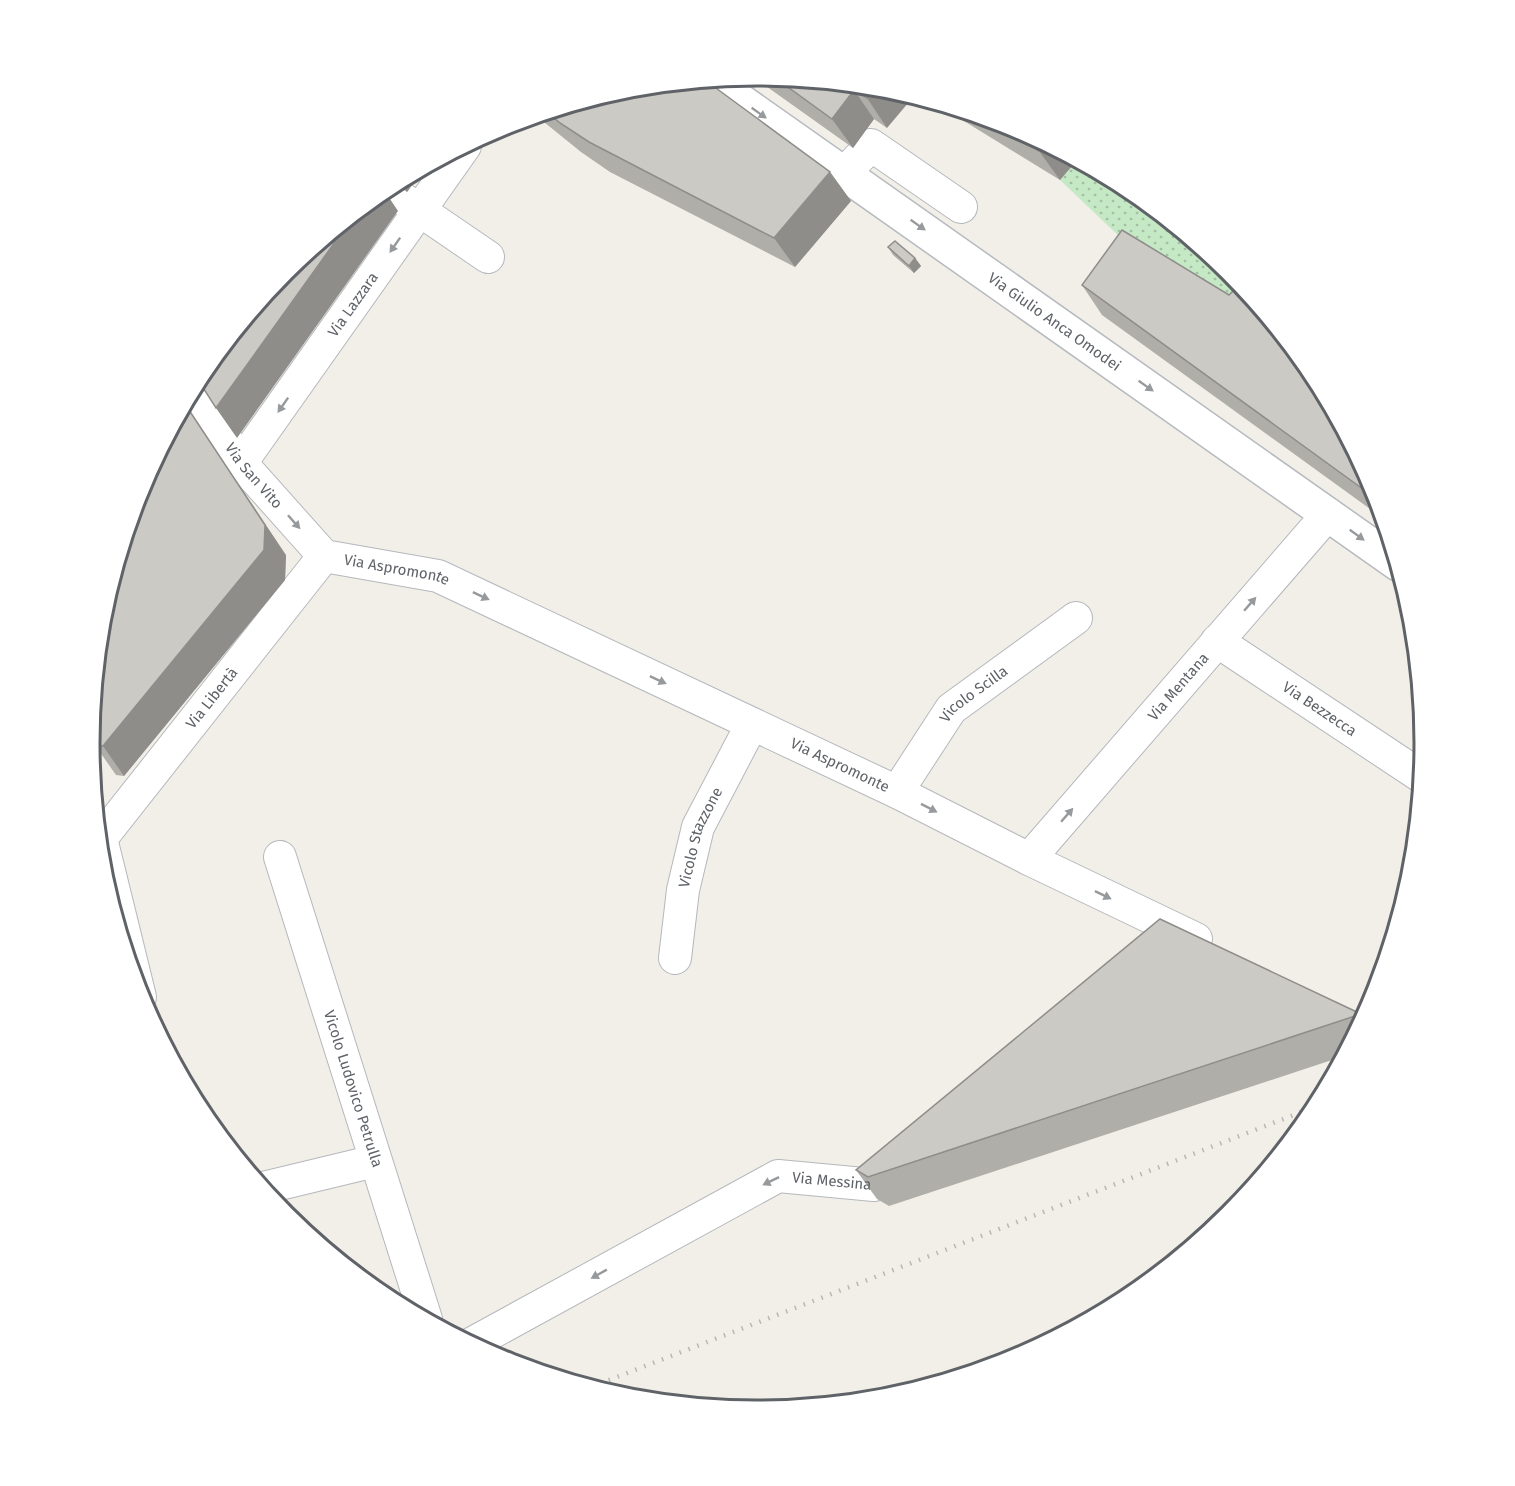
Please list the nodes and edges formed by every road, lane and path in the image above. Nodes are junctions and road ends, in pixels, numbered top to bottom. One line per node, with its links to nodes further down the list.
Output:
1 (721, 87): 3 (main road, Via Giulio Anca Omodei, one-way to 3)
2 (455, 159): 6 (street, Via Lazzara)
3 (845, 173): 5 (street); 10 (main road, Via Giulio Anca Omodei, one-way to 10)
4 (396, 194): 6 (street)
5 (961, 207)
6 (419, 210): 7 (street); 9 (street, Via Lazzara, one-way to 9)
7 (488, 257)
8 (199, 398): 9 (street, Via San Vito)
9 (241, 463): 11 (street, Via San Vito, one-way to 11)
10 (1328, 514): 12 (main road, Via Giulio Anca Omodei, one-way to 12); 14 (street, Via Mentana, one-way to 10)
11 (324, 556): 15 (street, Via Aspromonte, one-way to 15); 18 (street, Via Libertà)
12 (1388, 557)
13 (1076, 618): 17 (street, Vicolo Scilla)
14 (1217, 641): 16 (street, Via Bezzecca); 20 (street, Via Mentana, one-way to 14)
15 (752, 724): 17 (street, Via Aspromonte); 24 (street, Vicolo Stazzone)
16 (1414, 772)
17 (897, 792): 20 (street, Via Aspromonte, one-way to 20)
18 (106, 825)
19 (280, 857): 26 (street, Vicolo Ludovico Petrulla)
20 (1029, 859): 21 (street, Via Aspromonte, one-way to 21)
21 (1175, 929): 22 (street, Via Aspromonte); 23 (street)
22 (1217, 949)
23 (1148, 953)
24 (675, 958)
25 (920, 1146): 29 (street, Via Messina, one-way to 29)
26 (375, 1161): 27 (street); 28 (street, Vicolo Ludovico Petrulla)
27 (272, 1186)
28 (422, 1308)
29 (480, 1339)

